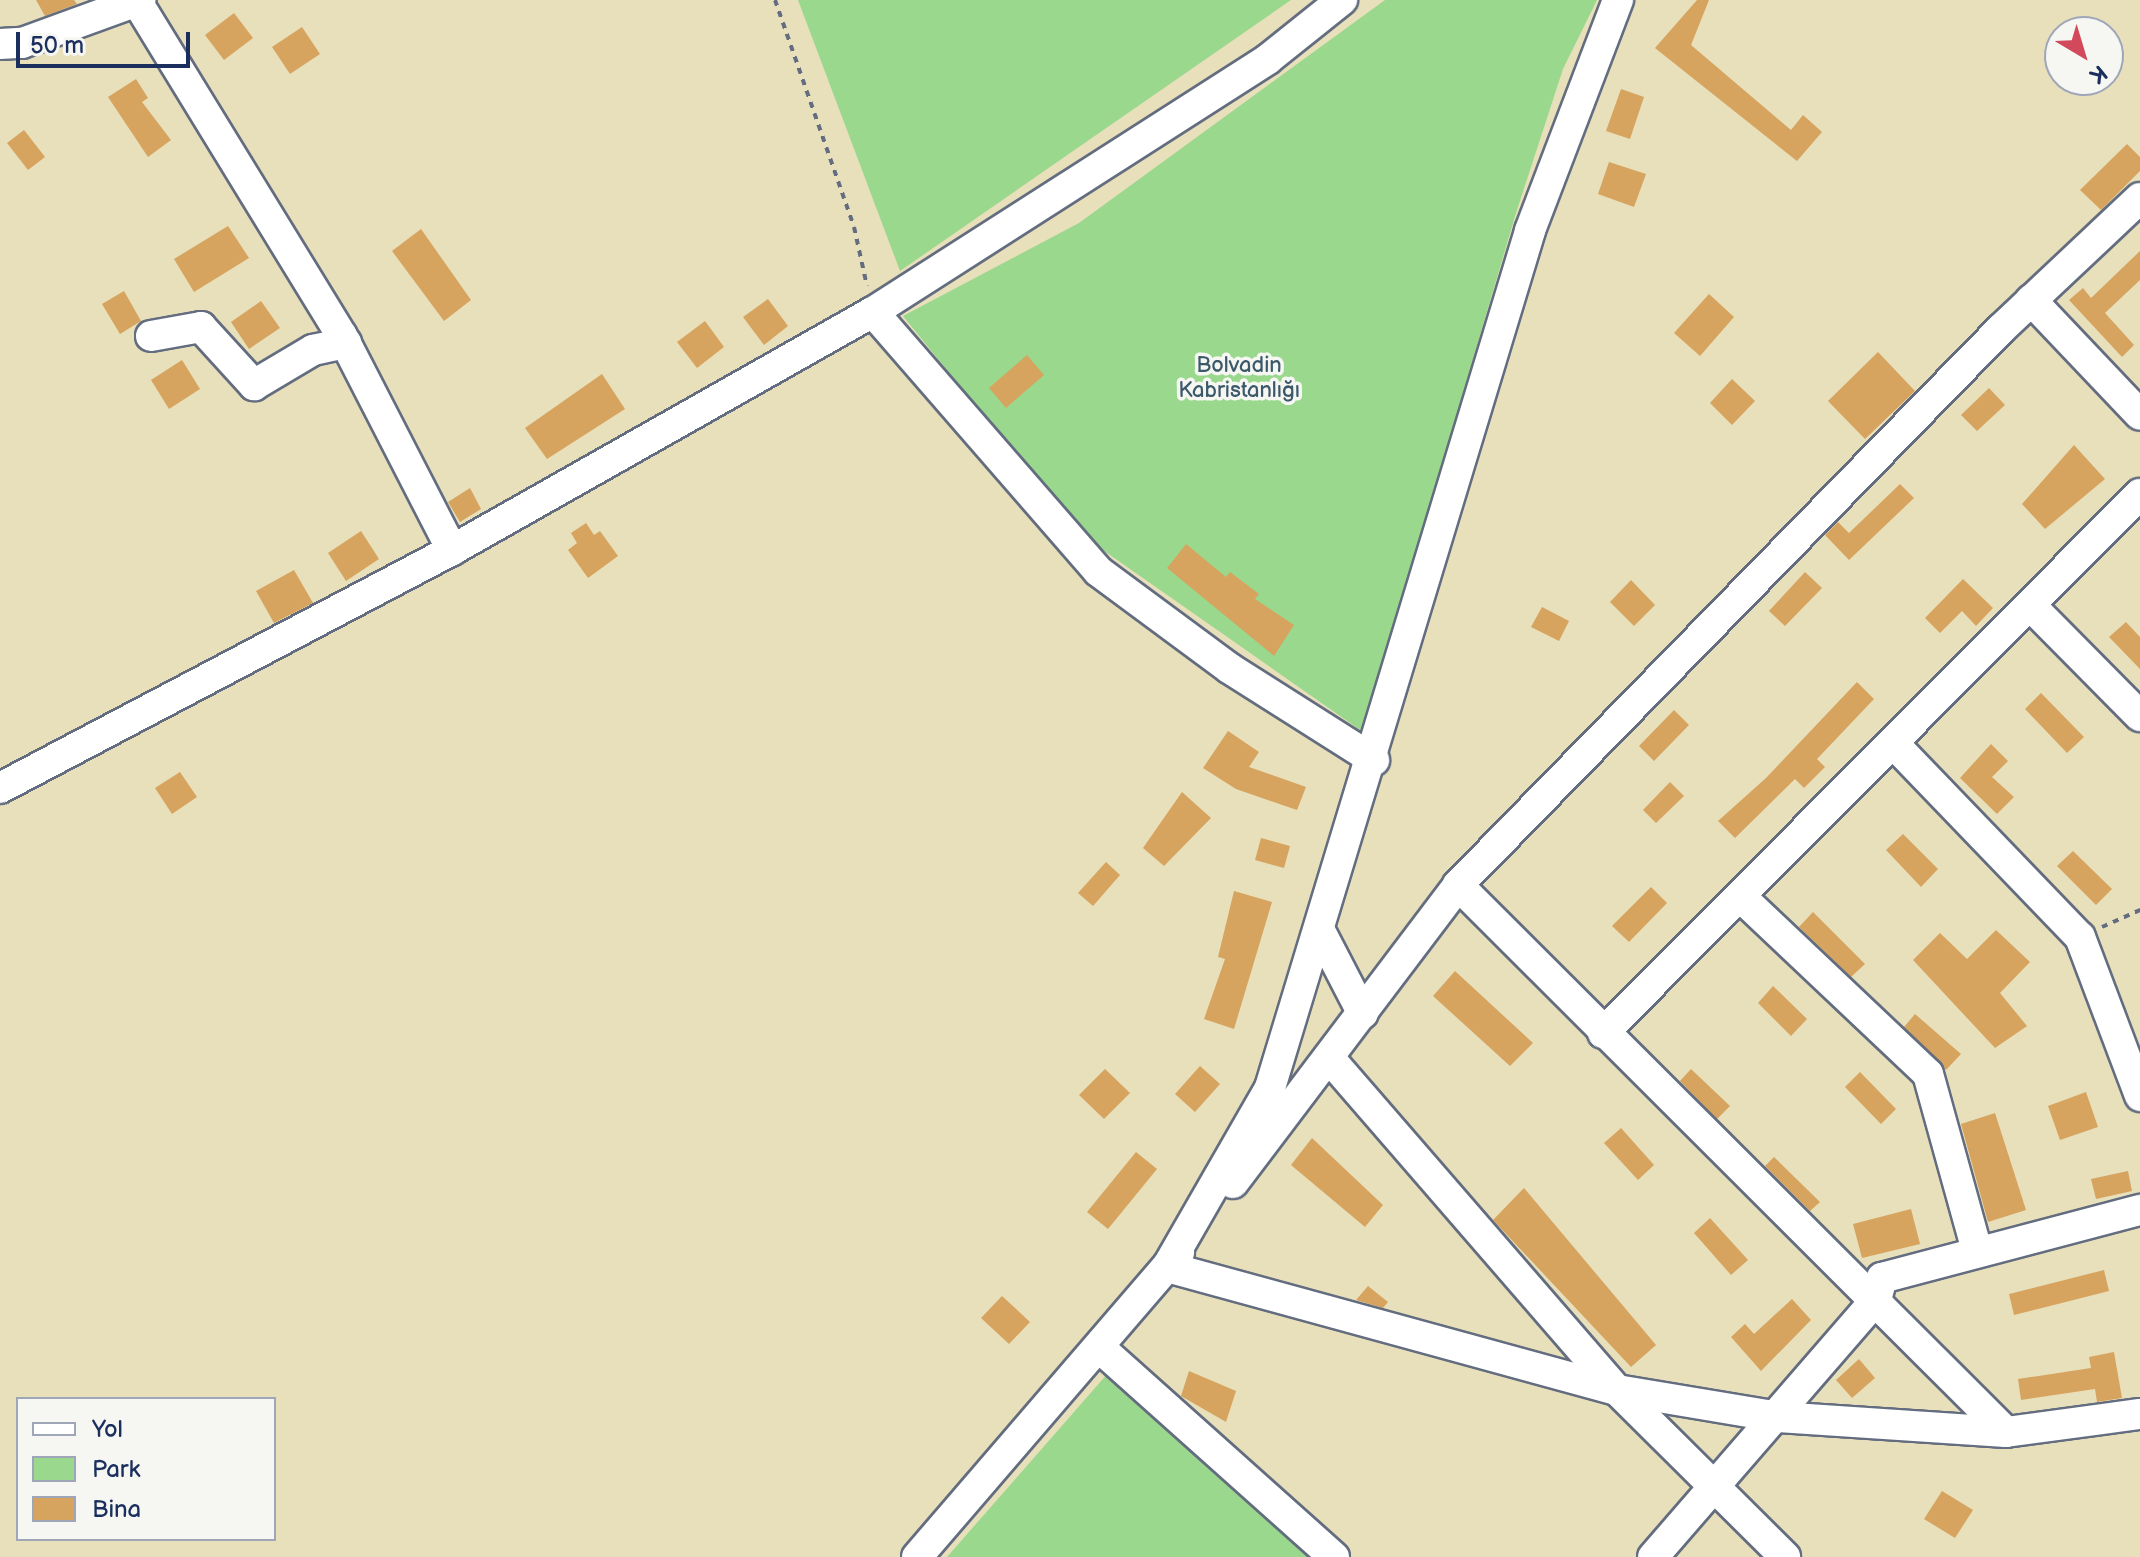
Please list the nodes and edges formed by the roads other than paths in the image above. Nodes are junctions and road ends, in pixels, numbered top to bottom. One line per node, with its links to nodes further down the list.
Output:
1 (1342, 0): 7 (street)
2 (1618, 0): 16 (street)
3 (138, 1): 4 (street); 9 (street)
4 (0, 44)
5 (2140, 198): 6 (street)
6 (2031, 300): 10 (street); 18 (street)
7 (873, 312): 12 (street); 16 (street)
8 (151, 336): 9 (street)
9 (346, 343): 12 (street)
10 (2140, 415)
11 (2140, 494): 13 (street)
12 (452, 550): 17 (street)
13 (2031, 606): 14 (street); 15 (street)
14 (2140, 716)
15 (1893, 743): 19 (street); 24 (street)
16 (1374, 760): 20 (street)
17 (0, 788)
18 (1458, 885): 21 (street); 22 (street)
19 (1741, 897): 22 (street); 26 (street)
20 (1320, 931): 21 (street); 27 (street)
21 (1363, 1014): 23 (street)
22 (1603, 1033): 28 (street)
23 (1330, 1059): 27 (street); 30 (street)
24 (2140, 1096)
25 (2140, 1210): 26 (street)
26 (1977, 1251): 28 (street)
27 (1167, 1267): 29 (street); 30 (street)
28 (1876, 1300): 32 (street); 33 (street)
29 (1100, 1348): 35 (street); 36 (street)
30 (1617, 1390): 32 (street); 34 (street)
31 (2140, 1414): 33 (street)
32 (1778, 1417): 33 (street); 34 (street)
33 (2006, 1432)
34 (1712, 1490): 37 (street); 38 (street)
35 (917, 1557)
36 (1334, 1557)
37 (1653, 1557)
38 (1785, 1557)

